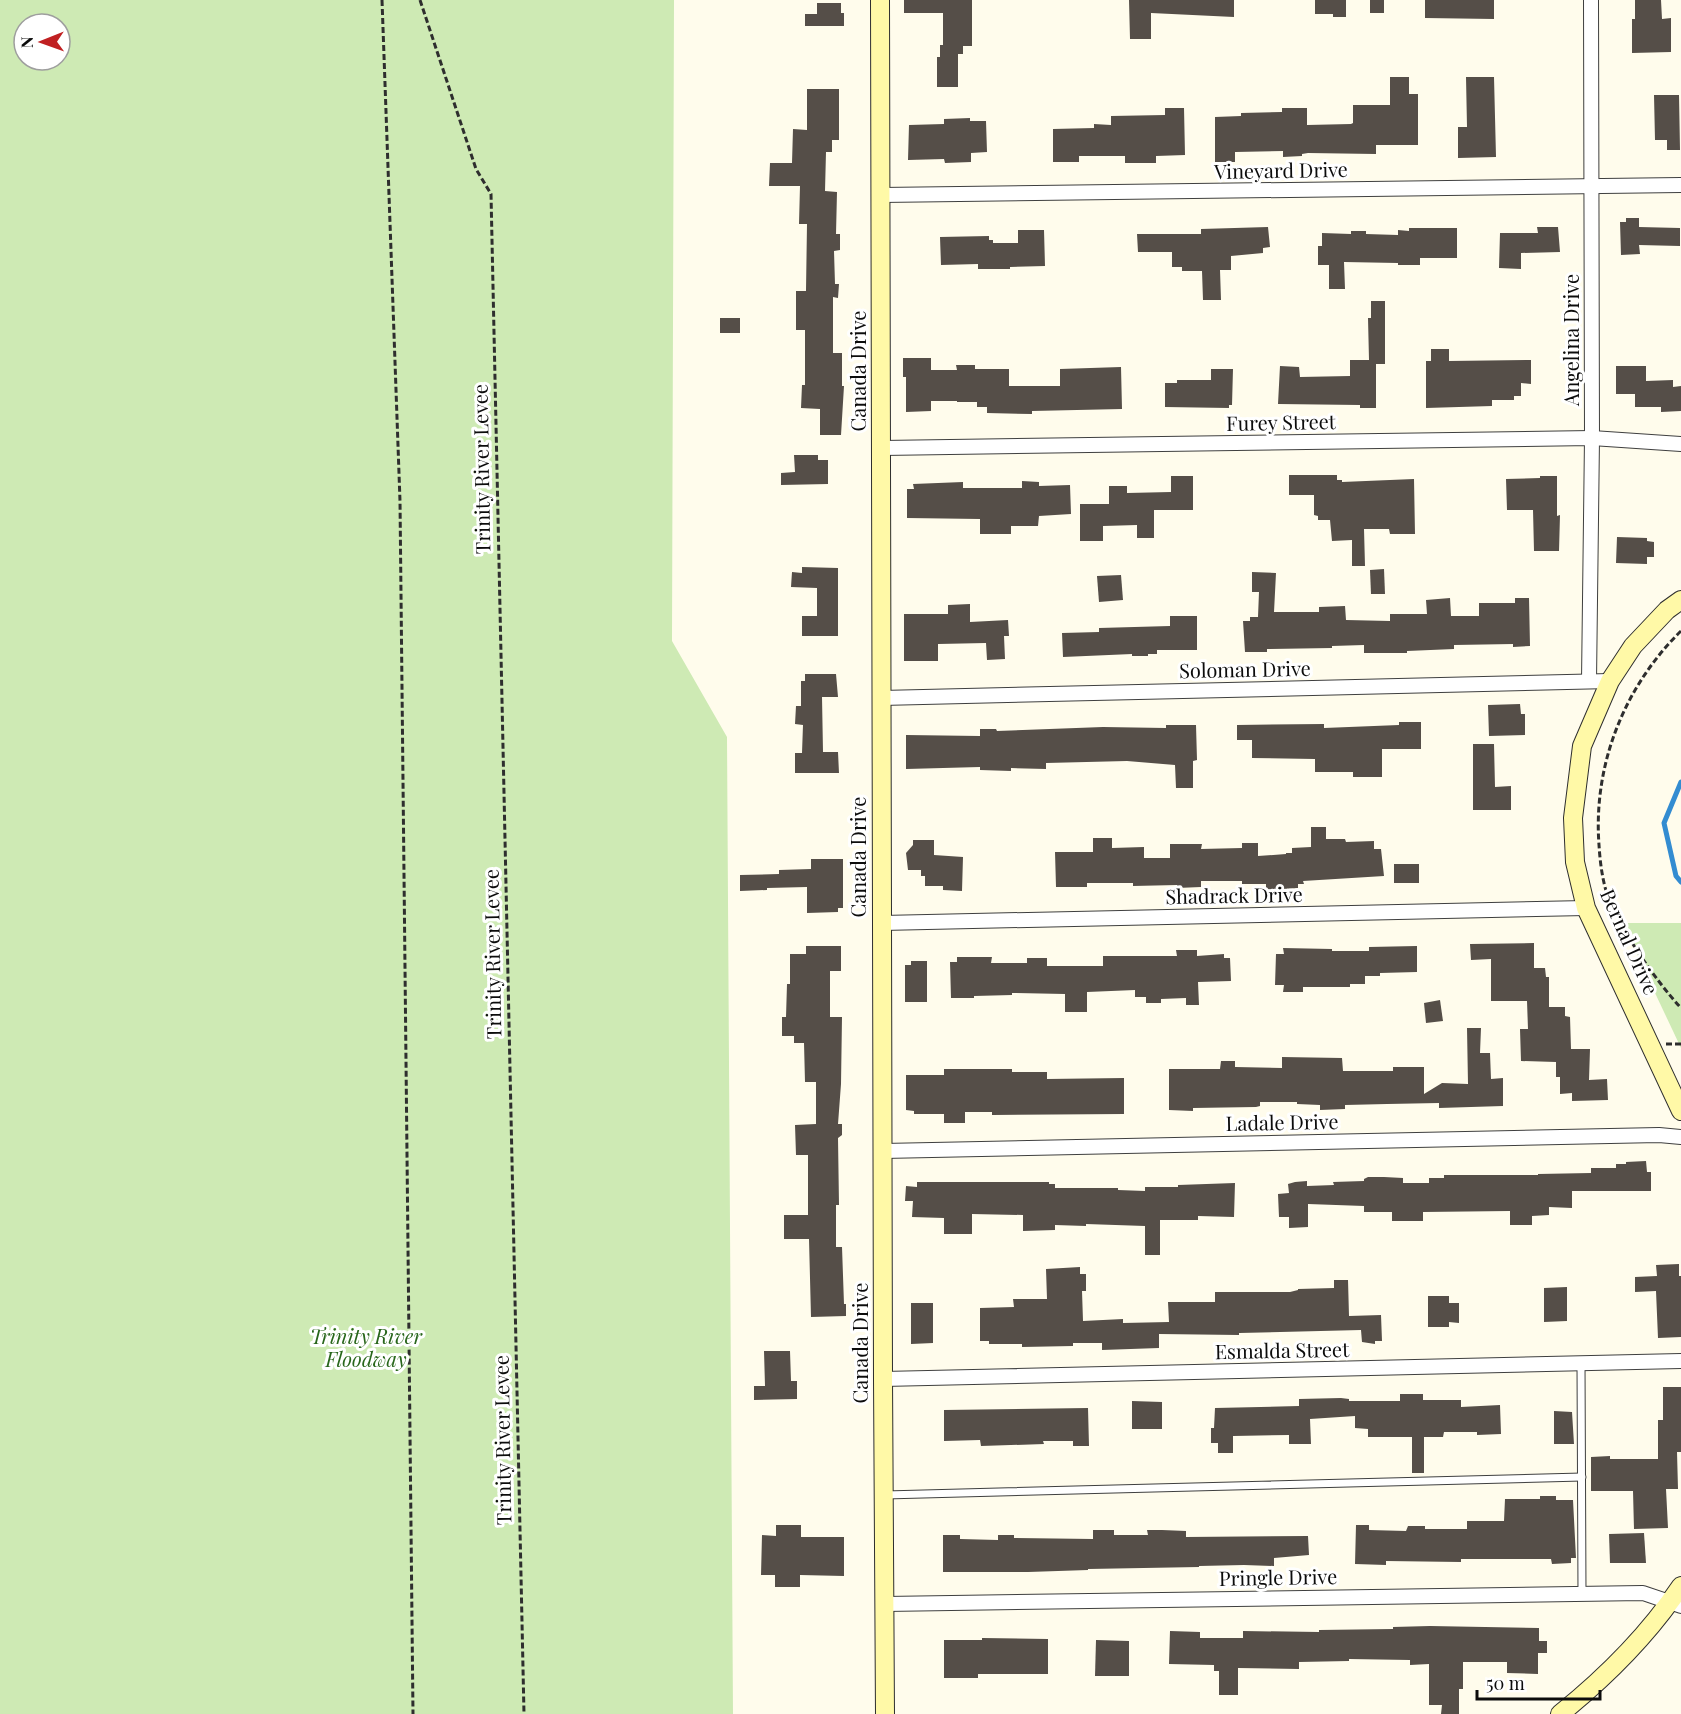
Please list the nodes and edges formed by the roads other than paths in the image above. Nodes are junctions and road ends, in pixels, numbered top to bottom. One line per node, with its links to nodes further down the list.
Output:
1 (880, 0): 5 (street, Canada Drive)
2 (1591, 0): 4 (street, Angelina Drive)
3 (1681, 185): 4 (street, Vineyard Drive)
4 (1592, 186): 5 (street, Vineyard Drive); 6 (street, Angelina Drive)
5 (881, 195): 8 (street, Canada Drive)
6 (1592, 438): 7 (street, Furey Street); 8 (street, Furey Street); 10 (street, Angelina Drive)
7 (1681, 444)
8 (882, 448): 12 (street, Canada Drive)
9 (1681, 600): 11 (street, Bernal Drive)
10 (1589, 681): 11 (street, Soloman Drive); 12 (street, Soloman Drive)
11 (1610, 681): 13 (street, Bernal Drive)
12 (881, 698): 14 (street, Canada Drive)
13 (1586, 908): 14 (street, Shadrack Drive); 15 (street, Bernal Drive)
14 (882, 923): 17 (street, Canada Drive)
15 (1681, 1111)
16 (1681, 1137): 17 (street, Ladale Drive)
17 (883, 1151): 20 (street, Canada Drive)
18 (1681, 1361): 19 (street, Esmalda Street)
19 (1581, 1364): 20 (street, Esmalda Street); 21 (lane)
20 (883, 1379): 22 (street, Canada Drive)
21 (1582, 1477): 22 (lane); 24 (lane)
22 (884, 1495): 25 (street, Canada Drive)
23 (1681, 1586): 26 (street)
24 (1582, 1593): 25 (street, Pringle Drive); 26 (street, Pringle Drive)
25 (885, 1604): 27 (street, Canada Drive)
26 (1676, 1604): 28 (street)
27 (885, 1714)
28 (1560, 1714)

